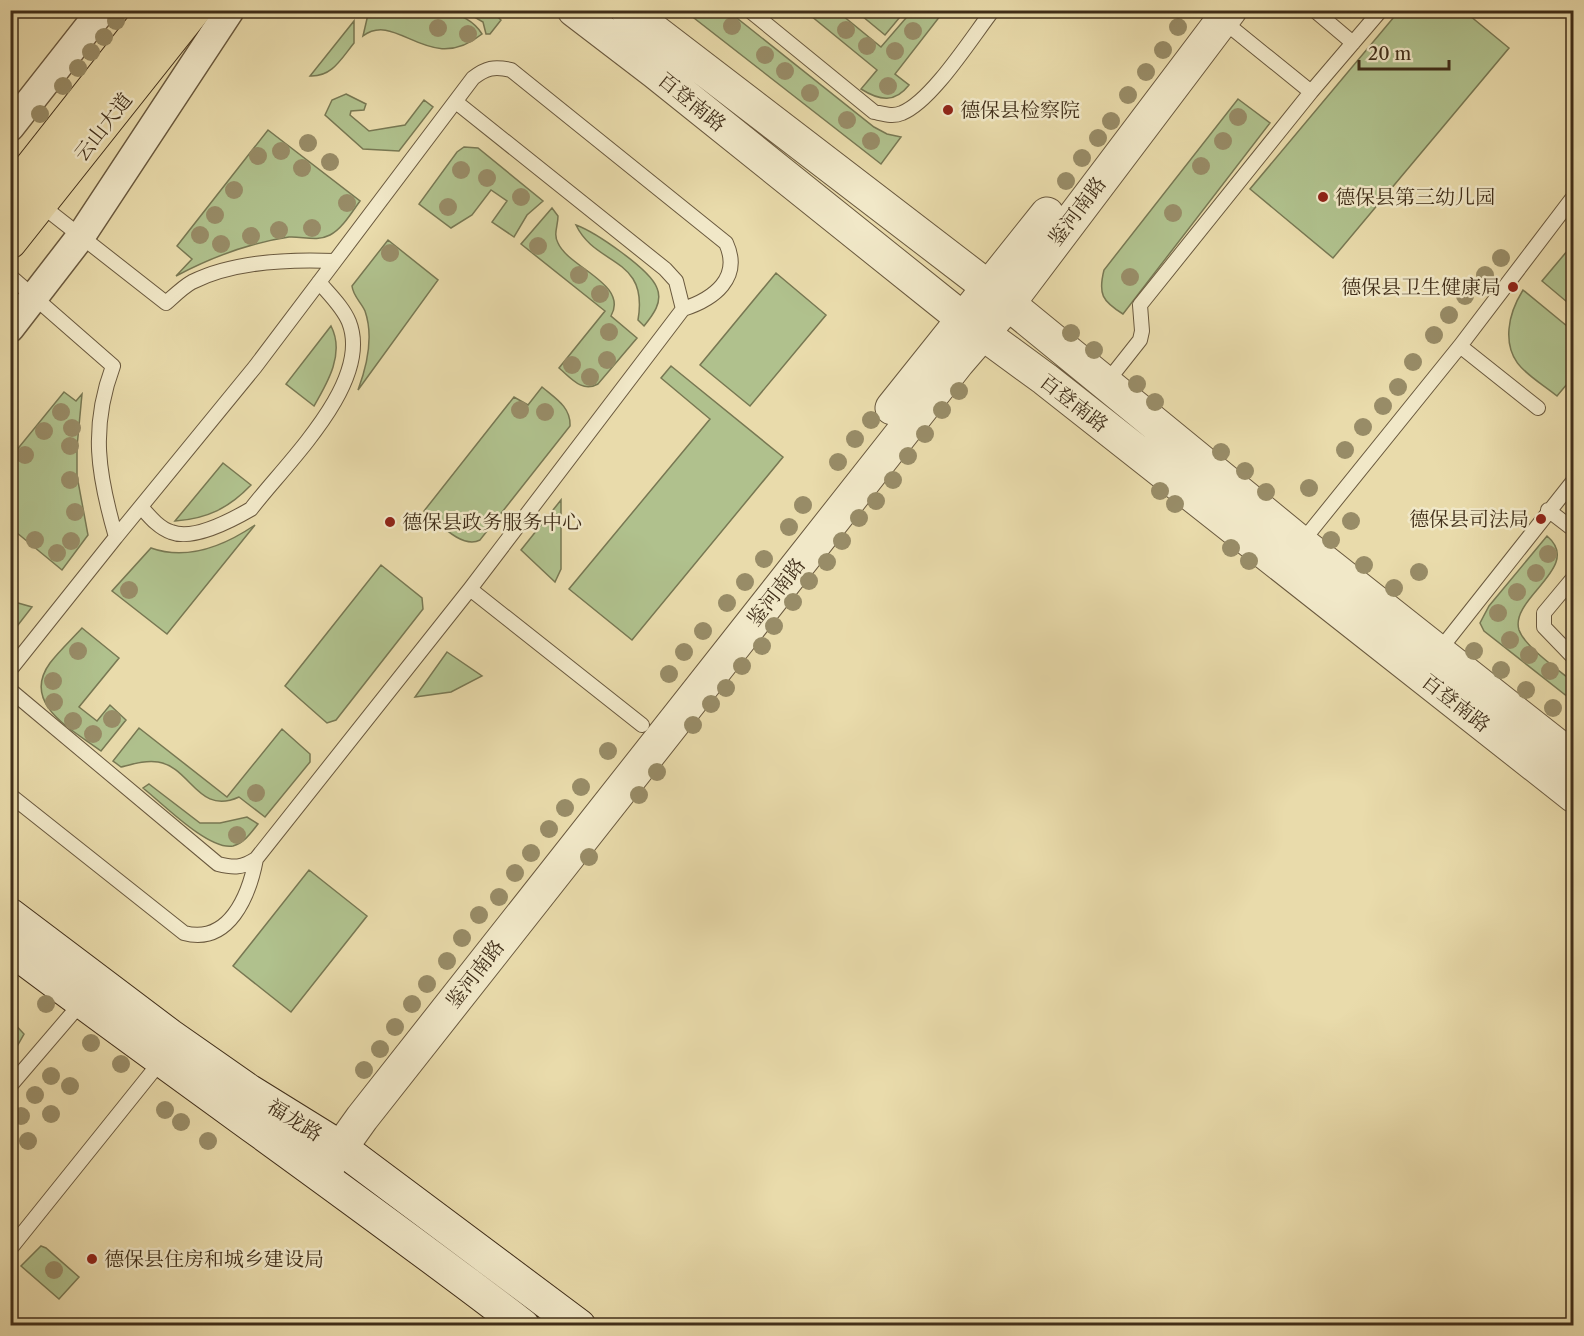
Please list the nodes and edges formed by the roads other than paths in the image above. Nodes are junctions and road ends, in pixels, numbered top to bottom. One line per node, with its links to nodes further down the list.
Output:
1 (102, 10): 15 (street)
2 (155, 10): 16 (main road, 云山大道)
3 (194, 10): 18 (main road, 云山大道)
4 (230, 10): 19 (street)
5 (574, 10): 27 (street, 百登南路)
6 (627, 10): 24 (street, 百登南路)
7 (749, 10): 8 (lane)
8 (993, 10)
9 (1314, 10): 12 (lane)
10 (1381, 10): 12 (lane)
11 (1219, 14): 13 (lane); 24 (street, 鉴河南路)
12 (1353, 43): 13 (lane)
13 (1311, 92): 30 (lane)
14 (456, 102): 21 (lane); 26 (lane); 26 (lane)
15 (10, 127)
16 (10, 194)
17 (1574, 196): 29 (lane)
18 (41, 205): 19 (lane); 20 (main road, 云山大道)
19 (81, 236): 21 (lane); 25 (street)
20 (10, 242)
21 (335, 261): 23 (lane)
22 (10, 276): 25 (lane)
23 (319, 282): 33 (lane); 33 (lane)
24 (998, 295): 27 (street, 鉴河南路); 30 (street, 百登南路)
25 (35, 297): 28 (street); 36 (lane)
26 (683, 309): 39 (lane)
27 (973, 326): 44 (street, 鉴河南路); 47 (street, 百登南路); 54 (street, 鉴河南路)
28 (10, 328)
29 (1460, 346): 31 (lane); 37 (lane)
30 (1106, 384): 37 (street, 百登南路)
31 (1538, 408)
32 (1574, 480): 34 (lane)
33 (142, 508): 36 (lane)
34 (1548, 510): 35 (lane); 40 (lane)
35 (1574, 530)
36 (116, 537): 42 (lane)
37 (1301, 543): 40 (street, 百登南路)
38 (1574, 577): 41 (lane)
39 (470, 589): 44 (lane); 48 (lane)
40 (1438, 652): 45 (street, 百登南路)
41 (1572, 656)
42 (10, 670)
43 (10, 690): 48 (lane)
44 (642, 725): 54 (street, 鉴河南路)
45 (1574, 759)
46 (10, 795): 48 (lane)
47 (1574, 795)
48 (256, 859)
49 (10, 915): 54 (street, 福龙路)
50 (10, 948): 51 (street, 福龙路)
51 (82, 1002): 52 (street, 福龙路); 53 (lane)
52 (161, 1061): 54 (street, 福龙路); 55 (lane)
53 (10, 1086)
54 (323, 1156): 56 (street, 福龙路); 57 (street, 福龙路)
55 (10, 1249)
56 (524, 1326)
57 (579, 1326)

